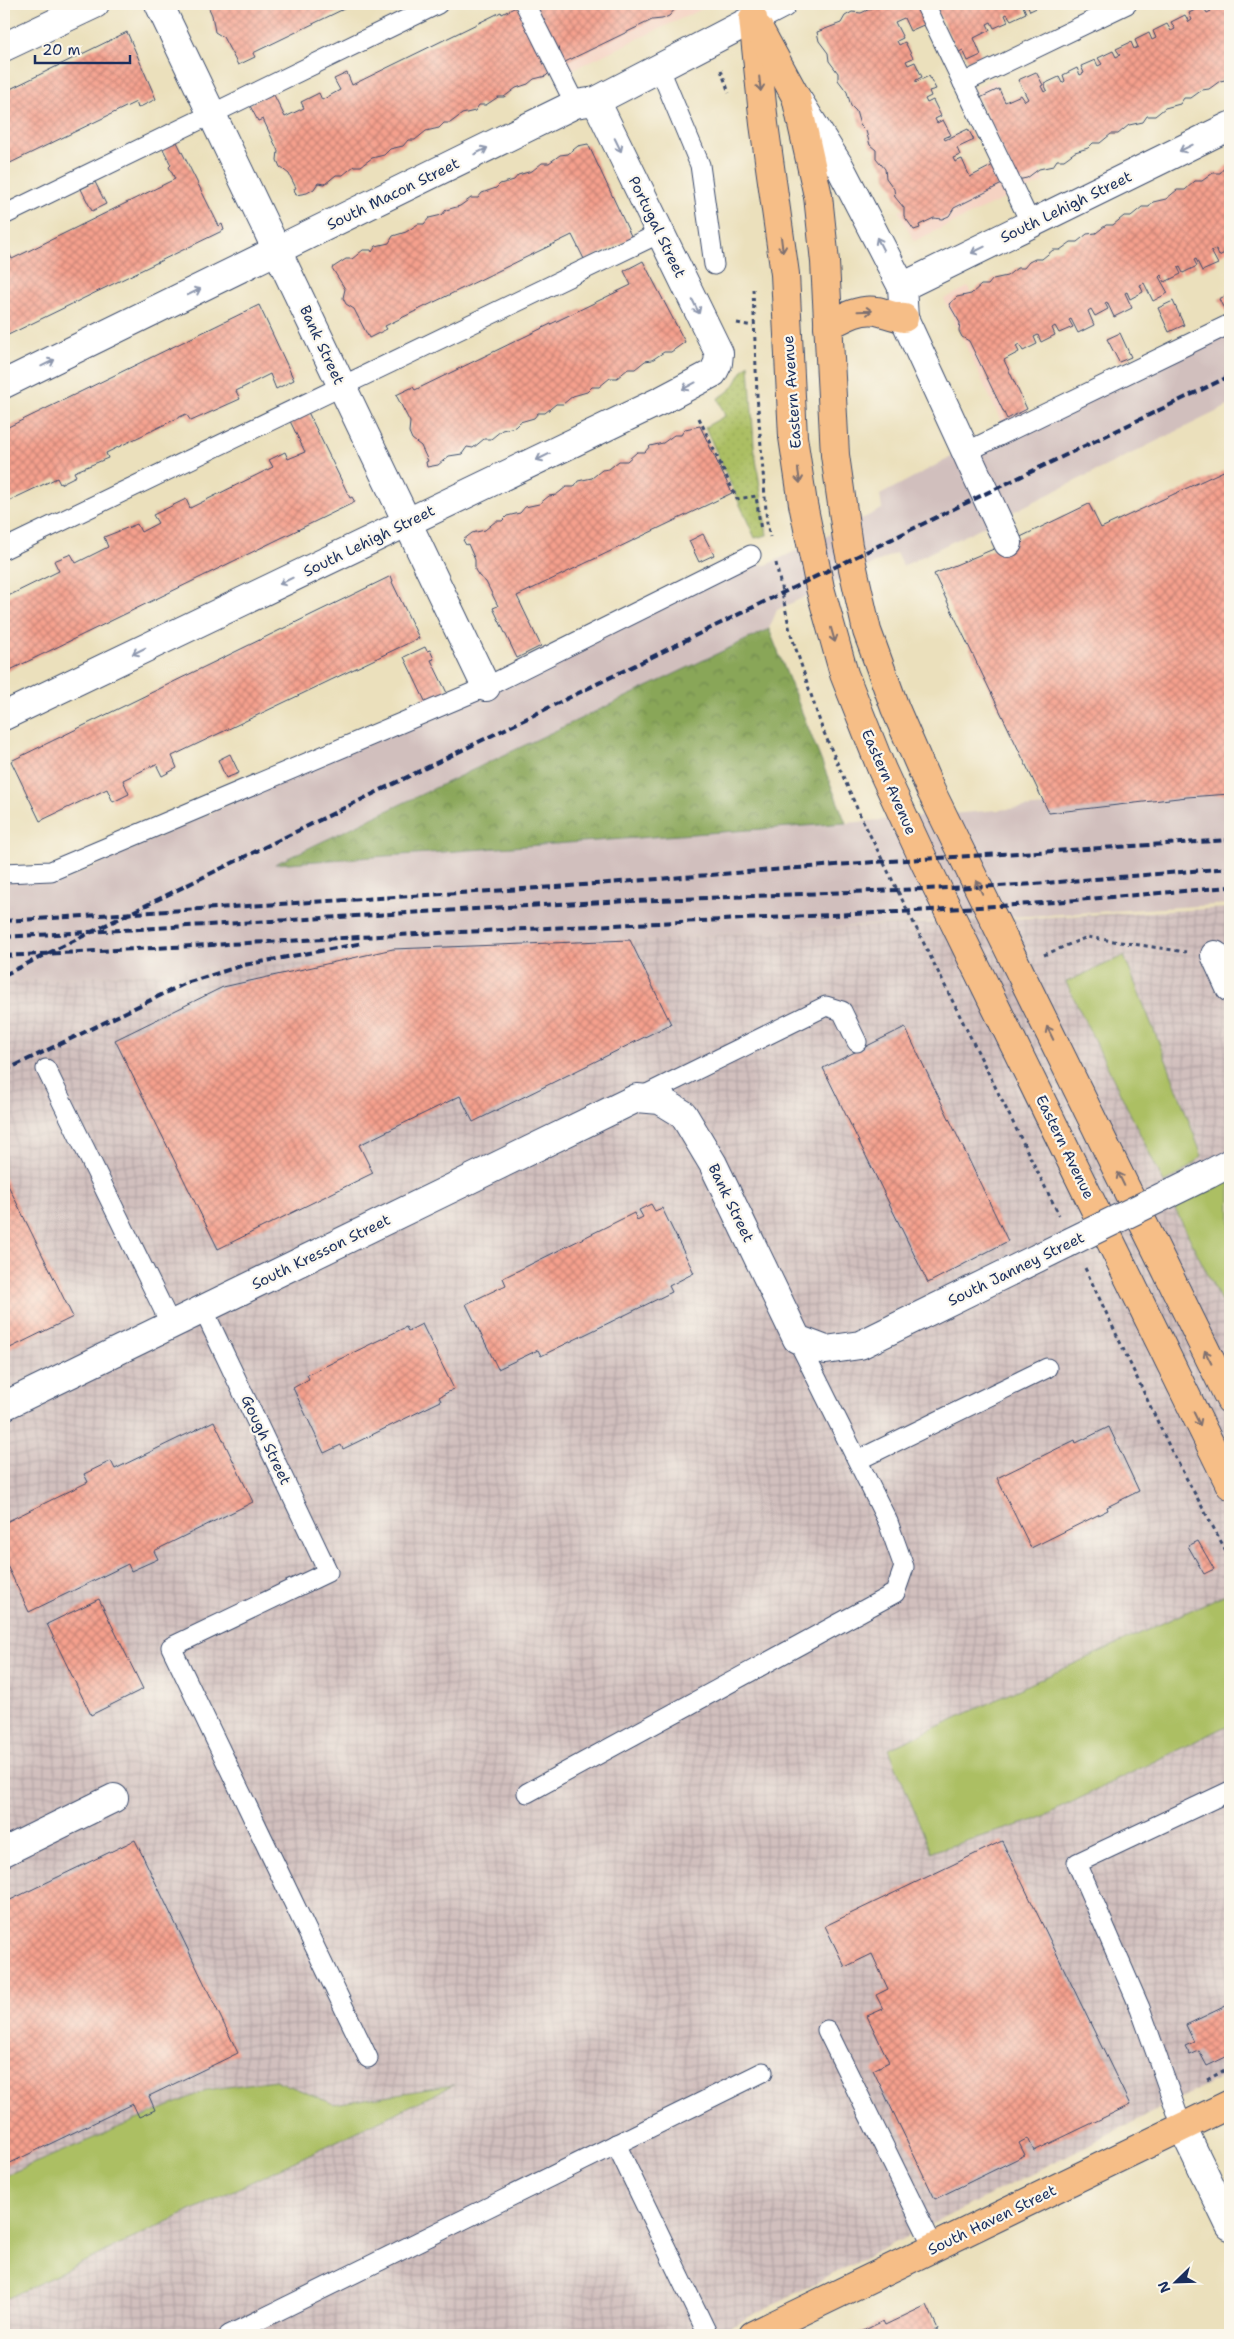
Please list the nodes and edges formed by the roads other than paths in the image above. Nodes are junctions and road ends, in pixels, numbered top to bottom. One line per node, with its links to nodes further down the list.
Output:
1 (95, 4): 9 (street)
2 (159, 4): 14 (street, Bank Street)
3 (438, 4): 14 (lane)
4 (525, 4): 13 (lane)
5 (782, 4): 8 (street, South Macon Street)
6 (925, 4): 11 (lane)
7 (1127, 4): 11 (lane)
8 (749, 11): 10 (street, South Macon Street); 12 (main road); 49 (main road, Eastern Avenue, one-way to 49)
9 (4, 48)
10 (659, 67): 13 (street, South Macon Street); 20 (lane)
11 (963, 83): 17 (lane)
12 (796, 96): 21 (street, one-way to 12); 24 (main road)
13 (586, 103): 18 (street, Portugal Street, one-way to 18); 19 (street, South Macon Street, one-way to 13)
14 (210, 113): 16 (lane); 19 (street, Bank Street)
15 (1230, 126): 17 (street, South Lehigh Street, one-way to 17)
16 (4, 215)
17 (1031, 224): 21 (street, South Lehigh Street, one-way to 21)
18 (660, 233): 25 (street, Portugal Street, one-way to 25); 27 (lane)
19 (278, 252): 26 (street, South Macon Street, one-way to 19); 27 (street, Bank Street)
20 (714, 265)
21 (902, 287): 22 (street)
22 (904, 318): 24 (main road, one-way to 22); 28 (street)
23 (1230, 324): 28 (lane)
24 (828, 326): 46 (main road, one-way to 24)
25 (719, 353): 29 (street, South Lehigh Street, one-way to 29)
26 (4, 384)
27 (341, 385): 29 (street, Bank Street); 31 (lane)
28 (966, 452): 30 (street)
29 (407, 523): 33 (street, Bank Street); 34 (street, South Lehigh Street, one-way to 34)
30 (1008, 543)
31 (4, 550)
32 (751, 555): 33 (lane)
33 (486, 687): 35 (lane)
34 (4, 716)
35 (4, 873)
36 (1215, 955): 37 (street)
37 (1230, 988)
38 (857, 1042): 40 (lane)
39 (46, 1069): 43 (lane)
40 (637, 1098): 42 (street, South Kresson Street); 44 (street, Bank Street)
41 (1220, 1169): 44 (street, South Janney Street, bridge)
42 (203, 1309): 43 (street, South Kresson Street); 55 (lane, Gough Street)
43 (171, 1325): 47 (street, South Kresson Street)
44 (797, 1339): 48 (lane)
45 (1047, 1368): 48 (lane)
46 (1230, 1400)
47 (4, 1406)
48 (858, 1460): 51 (lane)
49 (1230, 1485)
50 (1230, 1791): 58 (lane)
51 (527, 1793)
52 (114, 1798): 53 (street)
53 (4, 1852)
54 (827, 2030): 61 (lane)
55 (368, 2058)
56 (763, 2072): 59 (lane)
57 (1230, 2104): 58 (main road, South Haven Street)
58 (1182, 2127): 60 (street); 61 (main road, South Haven Street)
59 (616, 2144): 62 (lane); 63 (lane)
60 (1230, 2226)
61 (934, 2248): 64 (main road, South Haven Street)
62 (230, 2335)
63 (708, 2335)
64 (754, 2335)

